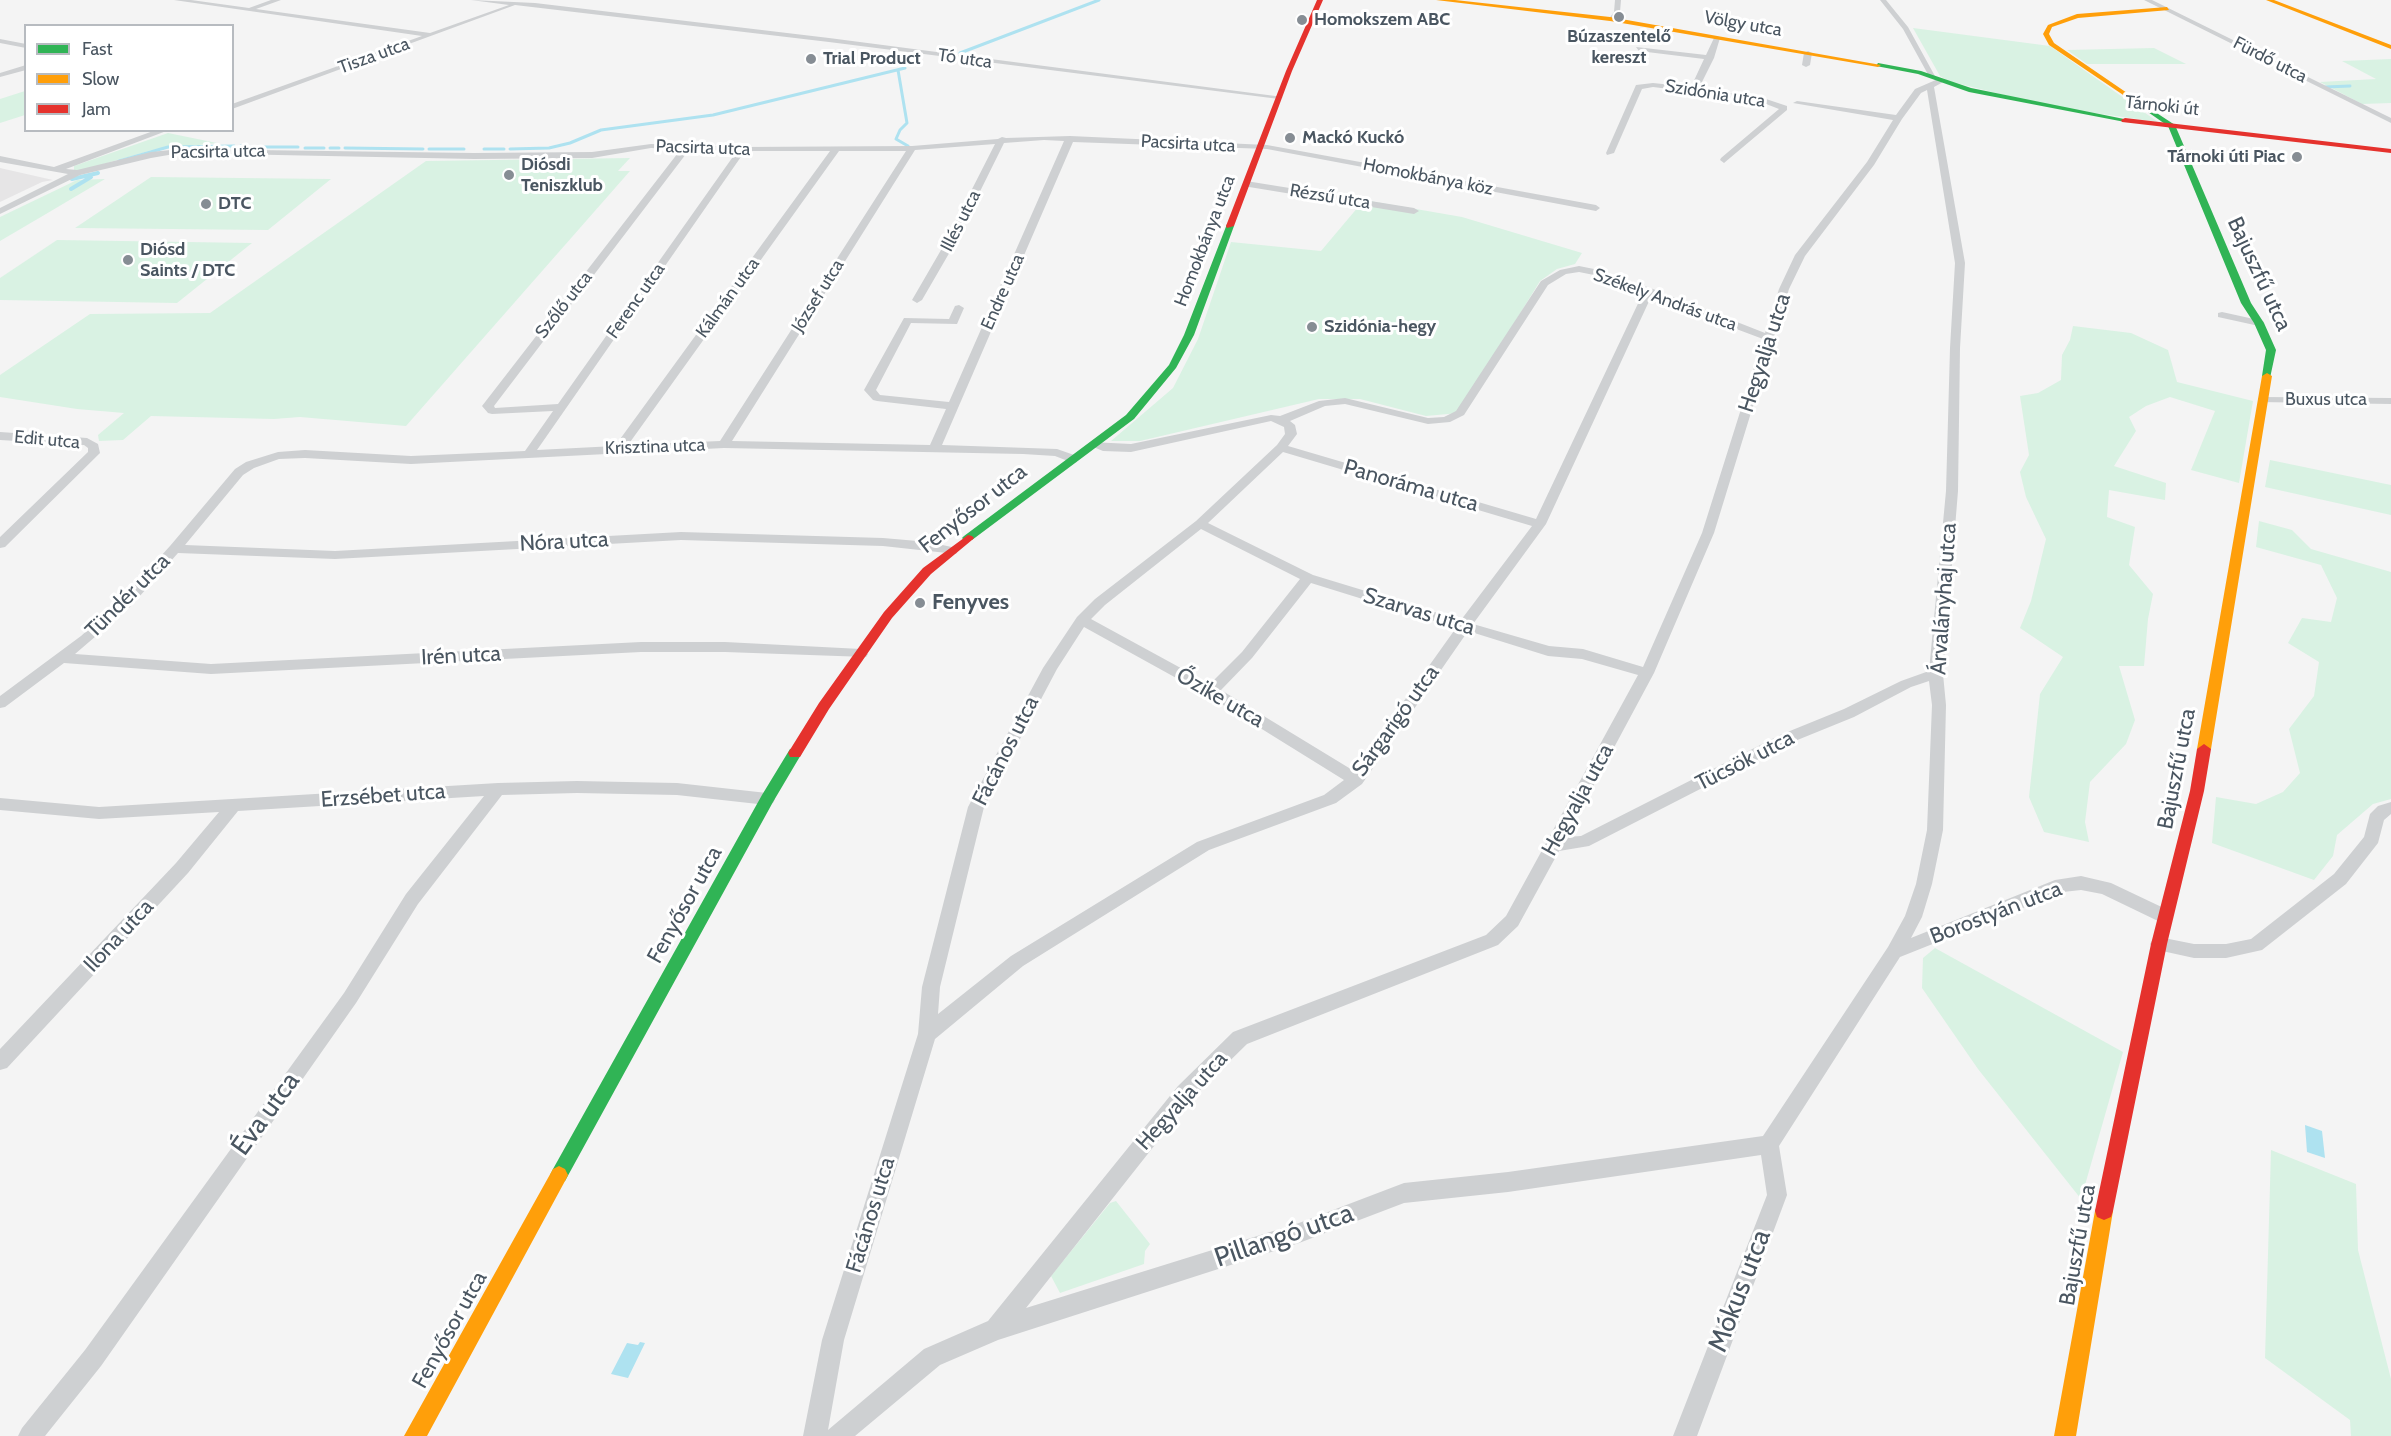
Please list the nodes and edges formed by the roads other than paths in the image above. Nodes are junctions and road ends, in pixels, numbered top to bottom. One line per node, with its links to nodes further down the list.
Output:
1 (177, 0): 12 (street)
2 (278, 0): 12 (street)
3 (474, 0): 10 (street, Tó utca)
4 (1320, 0): 25 (street, Homokbánya utca)
5 (1439, 0): 13 (street, Völgy utca)
6 (1618, 0): 13 (street)
7 (1883, 0): 23 (street, Árvalányhaj utca)
8 (2147, 0): 11 (street, Fürdő utca)
9 (2269, 0): 19 (street)
10 (518, 2): 14 (street, Tisza utca); 25 (street, Tó utca)
11 (2167, 9): 29 (street, Fürdő utca); 30 (street)
12 (246, 10): 14 (street)
13 (1610, 19): 15 (street, Völgy utca)
14 (432, 35): 27 (street, Tisza utca)
15 (1718, 38): 20 (street); 23 (street, Völgy utca)
16 (0, 41): 18 (street)
17 (1647, 42): 20 (street)
18 (24, 46)
19 (2391, 47)
20 (1710, 58): 24 (street)
21 (24, 69): 22 (street)
22 (0, 75)
23 (1935, 81): 28 (street, Hegyalja utca); 30 (street, Tárnoki út); 80 (street, Árvalányhaj utca)
24 (1694, 90): 40 (street, Szidónia utca); 42 (street, Szidónia utca)
25 (1279, 97): 35 (street, Homokbánya utca)
26 (1797, 103): 28 (street)
27 (234, 106)
28 (1898, 118): 54 (street, Hegyalja utca)
29 (2391, 121)
30 (2171, 125): 39 (street, Tárnoki út); 53 (street, Bajuszfű utca)
31 (160, 132): 43 (street)
32 (1070, 138): 33 (street, Pacsirta utca); 35 (street, Pacsirta utca); 57 (street, Endre utca)
33 (1002, 140): 36 (street, Pacsirta utca); 50 (street, Illés utca)
34 (687, 147): 37 (street, Pacsirta utca); 44 (street, Pacsirta utca); 58 (street, Szőlő utca)
35 (1260, 147): 45 (street, Homokbánya utca); 46 (street, Homokbánya köz)
36 (912, 148): 38 (street, Pacsirta utca); 61 (street, József utca)
37 (743, 149): 38 (street, Pacsirta utca); 58 (street, Ferenc utca)
38 (836, 149): 64 (street, Kálmán utca)
39 (2391, 151)
40 (1610, 153)
41 (0, 159): 43 (street)
42 (1724, 160)
43 (55, 170): 44 (street)
44 (77, 173): 47 (street)
45 (1246, 184): 48 (street, Rézsű utca); 62 (street, Homokbánya utca)
46 (1596, 208)
47 (0, 211)
48 (1414, 211)
49 (1649, 291): 54 (street, Székely András utca); 59 (street, Székely András utca); 70 (street, Sárgarigó utca)
50 (917, 300)
51 (959, 308): 57 (street)
52 (2222, 315): 53 (street)
53 (2259, 323): 55 (street, Bajuszfű utca)
54 (1769, 338): 79 (street, Hegyalja utca)
55 (2262, 400): 56 (street, Buxus utca); 90 (street, Bajuszfű utca)
56 (2391, 400)
57 (953, 406): 63 (street, Endre utca)
58 (560, 407): 66 (street, Ferenc utca)
59 (1281, 420): 62 (street); 65 (street)
60 (0, 436): 71 (street, Edit utca)
61 (724, 444): 63 (street, Krisztina utca); 64 (street, Krisztina utca)
62 (1095, 444): 67 (street, Homokbánya utca)
63 (935, 447): 67 (street, Krisztina utca)
64 (620, 448): 66 (street, Krisztina utca)
65 (1281, 448): 69 (street, Fácános utca); 70 (street, Panoráma utca)
66 (529, 453): 68 (street, Krisztina utca)
67 (1073, 459): 73 (street, Fenyősor utca)
68 (239, 472): 72 (street, Tündér utca)
69 (1200, 524): 74 (street, Szarvas utca); 75 (street, Fácános utca)
70 (1540, 524): 76 (street, Sárgarigó utca)
71 (0, 544)
72 (175, 549): 73 (street, Nóra utca); 78 (street, Tündér utca)
73 (951, 551): 77 (street, Fenyősor utca)
74 (1308, 578): 76 (street, Szarvas utca); 81 (street)
75 (1082, 620): 81 (street, Őzike utca); 93 (street, Fácános utca)
76 (1464, 626): 79 (street, Szarvas utca); 83 (street, Sárgarigó utca)
77 (861, 654): 78 (street, Irén utca); 85 (street, Fenyősor utca)
78 (62, 658): 82 (street, Tündér utca)
79 (1647, 673): 89 (street, Hegyalja utca)
80 (1936, 674): 89 (street, Tücsök utca); 92 (street, Árvalányhaj utca)
81 (1212, 691): 83 (street, Őzike utca)
82 (0, 704)
83 (1356, 780): 93 (street, Sárgarigó utca)
84 (498, 789): 85 (street, Erzsébet utca); 87 (street, Erzsébet utca); 97 (street, Éva utca)
85 (767, 799): 98 (street, Fenyősor utca)
86 (0, 804): 87 (street, Erzsébet utca)
87 (233, 806): 94 (street, Ilona utca)
88 (2391, 808): 91 (street)
89 (1553, 846): 96 (street, Hegyalja utca)
90 (2164, 916): 91 (street, Bajuszfű utca); 92 (street, Borostyán utca)
91 (2159, 944): 102 (street, Bajuszfű utca)
92 (1894, 952): 95 (street, Árvalányhaj utca)
93 (927, 1034): 99 (street, Fácános utca)
94 (0, 1062)
95 (1769, 1144): 96 (street, Pillangó utca); 101 (street, Mókus utca)
96 (996, 1329): 100 (street, Pillangó utca)
97 (30, 1436)
98 (415, 1436)
99 (815, 1436)
100 (837, 1436)
101 (1685, 1436)
102 (2065, 1436)

